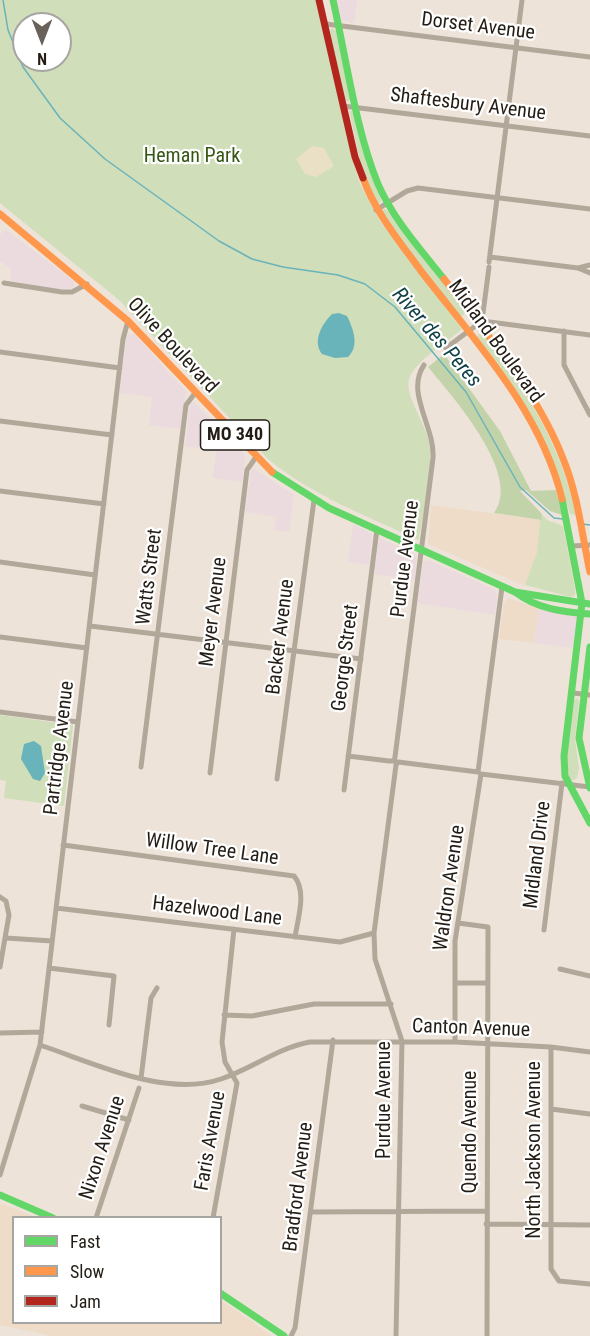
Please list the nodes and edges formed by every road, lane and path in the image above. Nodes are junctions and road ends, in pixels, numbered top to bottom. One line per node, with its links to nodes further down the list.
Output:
1 (319, 0): 4 (main road, Midland Boulevard)
2 (333, 0): 5 (main road, Midland Boulevard)
3 (522, 0): 6 (street)
4 (326, 24): 5 (street, Dorset Avenue); 8 (main road, Midland Boulevard)
5 (338, 25): 6 (street, Dorset Avenue); 9 (main road, Midland Boulevard)
6 (516, 47): 7 (street, Dorset Avenue); 10 (street)
7 (590, 57)
8 (343, 106): 9 (street, Shaftesbury Avenue); 15 (main road, Midland Boulevard)
9 (357, 107): 10 (street, Shaftesbury Avenue); 13 (main road, Midland Boulevard)
10 (507, 125): 11 (street, Shaftesbury Avenue); 12 (street)
11 (590, 136)
12 (497, 198): 13 (street); 14 (street); 18 (street)
13 (388, 203): 15 (street); 25 (main road, Midland Boulevard)
14 (590, 209)
15 (376, 210): 26 (main road, Midland Boulevard)
16 (3, 216): 17 (street); 23 (main road, Olive Boulevard / MO 340)
17 (0, 227)
18 (489, 262): 20 (street); 25 (street)
19 (590, 265): 20 (street)
20 (578, 268): 21 (street)
21 (590, 273)
22 (4, 283): 23 (street)
23 (87, 284): 24 (main road, Olive Boulevard / MO 340)
24 (129, 321): 32 (street, Partridge Avenue); 33 (main road, Olive Boulevard / MO 340)
25 (480, 322): 26 (street); 27 (street); 42 (main road, Midland Boulevard)
26 (468, 331): 29 (street); 43 (main road, Midland Boulevard)
27 (564, 332): 28 (street); 34 (street)
28 (590, 334)
29 (446, 348)
30 (0, 352): 32 (street)
31 (424, 365): 44 (street, Purdue Avenue)
32 (120, 368): 36 (street, Partridge Avenue)
33 (195, 393): 37 (main road, Olive Boulevard / MO 340); 55 (street, Watts Street)
34 (590, 415)
35 (0, 421): 36 (street)
36 (112, 435): 40 (street, Partridge Avenue)
37 (256, 457): 39 (main road, Olive Boulevard / MO 340); 57 (street, Meyer Avenue)
38 (0, 491): 40 (street)
39 (314, 500): 41 (main road, Olive Boulevard / MO 340); 60 (street, Backer Avenue)
40 (104, 504): 47 (street, Partridge Avenue)
41 (377, 529): 44 (main road, Olive Boulevard / MO 340); 61 (street, George Street)
42 (587, 545): 43 (street); 46 (main road, Midland Boulevard)
43 (573, 546): 50 (main road, Midland Boulevard)
44 (423, 549): 48 (main road, Olive Boulevard / MO 340); 67 (street, Purdue Avenue)
45 (0, 562): 47 (street)
46 (590, 572)
47 (96, 575): 54 (street, Partridge Avenue)
48 (502, 586): 49 (main road, Olive Boulevard / MO 340); 70 (street, Waldron Avenue)
49 (515, 592): 50 (main road, Olive Boulevard / MO 340); 52 (main road, Olive Boulevard / MO 340)
50 (582, 603): 51 (main road, Olive Boulevard / MO 340); 52 (main road, Midland Boulevard)
51 (590, 604)
52 (582, 613): 53 (main road, Olive Boulevard / MO 340); 62 (main road, Midland Boulevard)
53 (590, 614)
54 (90, 626): 55 (street); 59 (street, Partridge Avenue)
55 (158, 635): 57 (street); 68 (street, Watts Street)
56 (0, 637): 59 (street)
57 (225, 643): 60 (street); 69 (street, Meyer Avenue)
58 (590, 647): 63 (main road)
59 (87, 648): 65 (street, Partridge Avenue)
60 (294, 652): 61 (street); 71 (street, Backer Avenue)
61 (361, 659): 66 (street, George Street)
62 (573, 693): 63 (street); 72 (main road, Midland Boulevard)
63 (587, 695): 73 (main road)
64 (0, 712): 65 (street)
65 (78, 722): 76 (street, Partridge Avenue)
66 (348, 756): 67 (street); 74 (street, George Street)
67 (396, 761): 70 (street); 82 (street, Purdue Avenue)
68 (141, 767)
69 (210, 772)
70 (480, 773): 72 (street); 79 (street, Waldron Avenue)
71 (277, 779)
72 (565, 784): 73 (street); 75 (main road, Midland Boulevard); 81 (street, Midland Drive)
73 (590, 787)
74 (344, 790)
75 (590, 823)
76 (63, 845): 78 (street, Partridge Avenue); 83 (street, Willow Tree Lane)
77 (0, 897): 84 (street)
78 (56, 908): 80 (street, Hazelwood Lane); 85 (street, Partridge Avenue)
79 (458, 923): 90 (street, Waldron Avenue); 91 (street, Quendo Avenue)
80 (234, 929): 83 (street, Hazelwood Lane); 94 (street, Faris Avenue)
81 (544, 930)
82 (374, 933): 83 (street, Hazelwood Lane); 93 (street, Purdue Avenue)
83 (295, 937)
84 (6, 938): 85 (street); 86 (street)
85 (52, 941): 87 (street, Partridge Avenue)
86 (0, 967)
87 (49, 968): 95 (street); 97 (street, Partridge Avenue)
88 (560, 969): 89 (street)
89 (590, 976)
90 (454, 983): 91 (street); 100 (street, Waldron Avenue)
91 (487, 983): 101 (street, Quendo Avenue)
92 (157, 988): 106 (street, Nixon Avenue)
93 (391, 1004): 94 (street); 99 (street, Purdue Avenue)
94 (224, 1015): 105 (street, Faris Avenue)
95 (109, 1025)
96 (0, 1032): 97 (street)
97 (42, 1032): 102 (street, Partridge Avenue)
98 (333, 1040): 99 (street, Canton Avenue); 105 (street, Canton Avenue); 115 (street, Bradford Avenue)
99 (402, 1041): 100 (street, Canton Avenue); 116 (street, Purdue Avenue)
100 (455, 1042): 101 (street, Canton Avenue)
101 (487, 1044): 103 (street, Canton Avenue); 114 (street, Quendo Avenue)
102 (40, 1045): 106 (street, Canton Avenue); 112 (street, Partridge Avenue)
103 (551, 1047): 104 (street, Canton Avenue); 109 (street, North Jackson Avenue)
104 (590, 1052)
105 (233, 1075): 106 (street, Canton Avenue); 119 (street, Faris Avenue)
106 (141, 1078)
107 (139, 1088): 111 (street, Nixon Avenue)
108 (82, 1106): 111 (street)
109 (551, 1109): 110 (street); 121 (street, North Jackson Avenue)
110 (590, 1114)
111 (129, 1120): 118 (street, Nixon Avenue)
112 (0, 1175)
113 (0, 1195): 117 (main road)
114 (486, 1211): 116 (street); 120 (street, Quendo Avenue)
115 (311, 1212): 116 (street); 126 (street, Bradford Avenue)
116 (400, 1212): 127 (street, Purdue Avenue)
117 (48, 1216)
118 (97, 1216)
119 (213, 1216)
120 (486, 1224): 121 (street); 128 (street, Quendo Avenue)
121 (550, 1224): 122 (street); 123 (street, North Jackson Avenue)
122 (590, 1225)
123 (590, 1284)
124 (222, 1294): 125 (main road)
125 (284, 1336)
126 (291, 1336)
127 (396, 1336)
128 (487, 1336)

